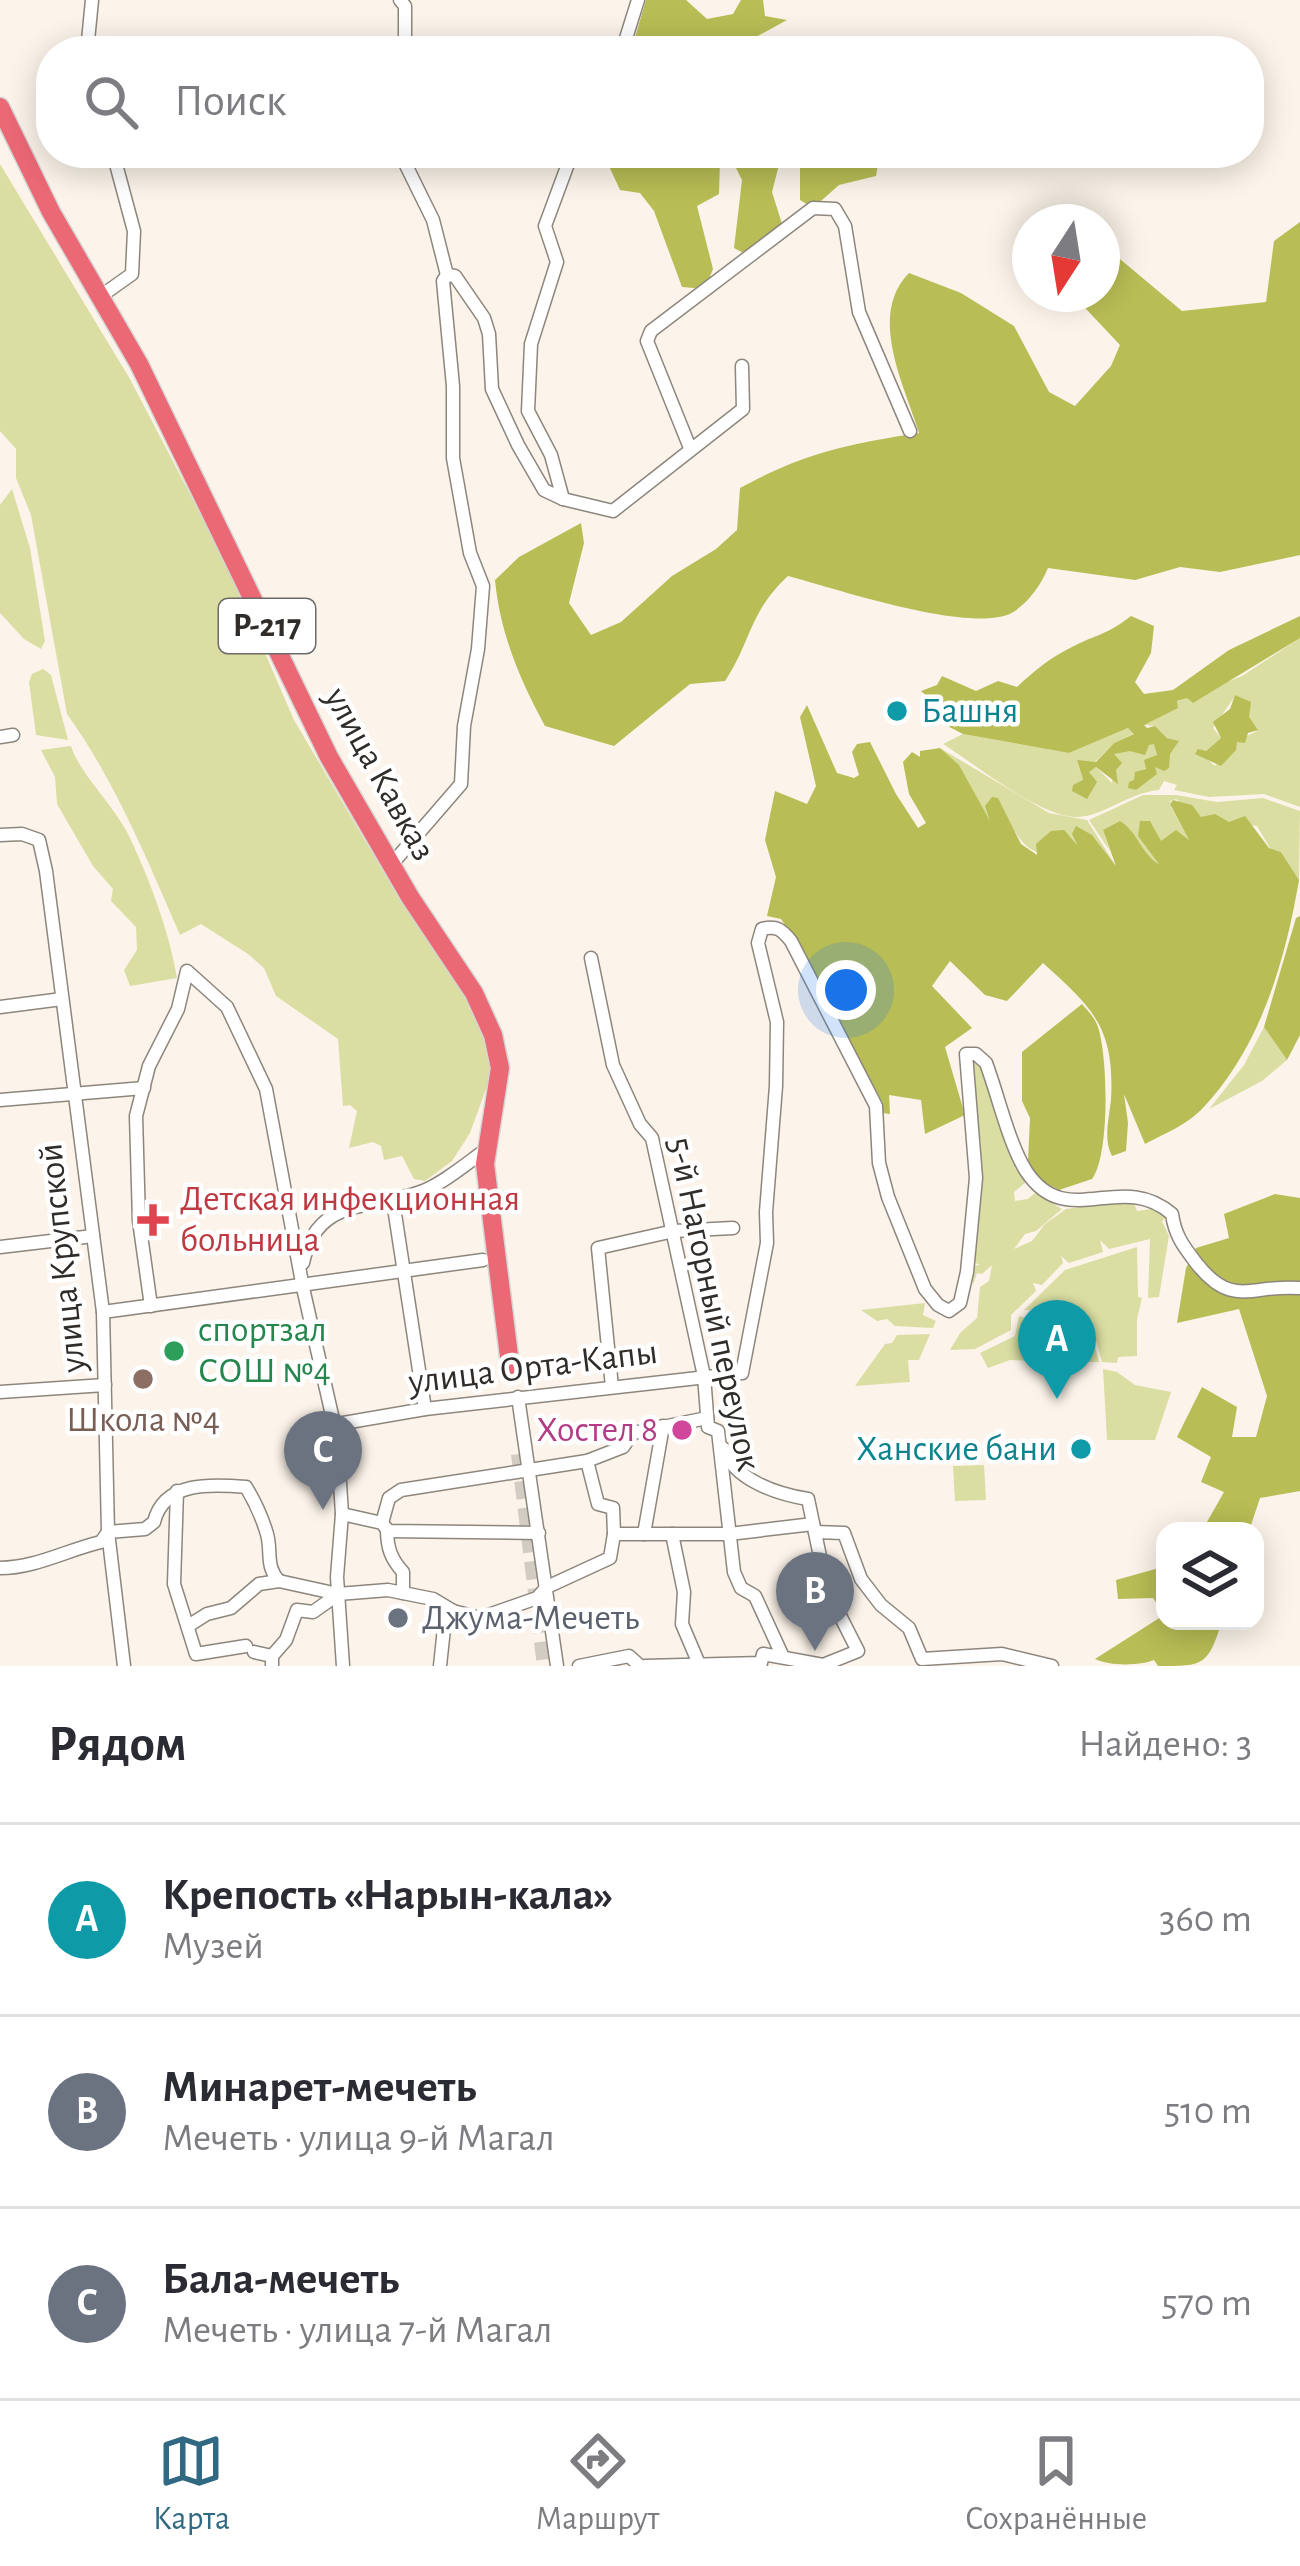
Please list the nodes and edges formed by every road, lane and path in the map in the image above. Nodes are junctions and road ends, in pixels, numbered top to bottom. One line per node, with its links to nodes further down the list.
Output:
1 (92, 0): 4 (street)
2 (400, 0): 5 (street)
3 (638, 0): 6 (street)
4 (88, 36)
5 (405, 36)
6 (627, 36)
7 (0, 107): 12 (highway, улица Кавказ / Р-217)
8 (117, 168): 12 (street)
9 (407, 168): 11 (street)
10 (566, 168): 16 (street)
11 (447, 275): 16 (street); 18 (street)
12 (101, 296): 18 (highway, улица Кавказ / Р-217)
13 (742, 366): 15 (street)
14 (910, 431): 15 (street)
15 (691, 448): 16 (street)
16 (563, 500)
17 (0, 835): 20 (street, улица Крупской)
18 (391, 865): 25 (highway, улица Кавказ / Р-217)
19 (591, 958): 28 (street, 5-й Нагорный переулок)
20 (62, 999): 21 (street); 23 (street, улица Крупской)
21 (0, 1007)
22 (144, 1088): 23 (street); 32 (street); 36 (street)
23 (74, 1094): 24 (street); 29 (street, улица Крупской)
24 (0, 1100)
25 (487, 1149): 26 (street); 38 (highway, улица Кавказ / Р-217)
26 (393, 1201): 32 (street); 33 (street)
27 (733, 1228): 28 (street)
28 (674, 1232): 40 (street, 5-й Нагорный переулок); 42 (street)
29 (93, 1236): 30 (street); 37 (street, улица Крупской)
30 (0, 1247)
31 (483, 1261): 33 (street)
32 (302, 1270): 34 (street)
33 (406, 1272): 34 (street); 45 (street)
34 (303, 1288): 36 (street); 47 (street)
35 (1300, 1288): 39 (street, 5-й Нагорный переулок)
36 (151, 1306): 37 (street)
37 (103, 1312): 41 (street, улица Крупской)
38 (511, 1372)
39 (742, 1373): 40 (street, улица Орта-Капы)
40 (704, 1376): 42 (street, улица Орта-Капы); 46 (street, 5-й Нагорный переулок)
41 (106, 1385): 43 (street); 56 (street, улица Крупской)
42 (612, 1387): 44 (street, улица Орта-Капы)
43 (0, 1392)
44 (518, 1397): 45 (street, улица Орта-Капы); 51 (street)
45 (425, 1409): 47 (street, улица Орта-Капы)
46 (707, 1418): 48 (street); 49 (street, 5-й Нагорный переулок)
47 (332, 1424): 53 (street)
48 (663, 1426): 50 (street); 59 (street)
49 (720, 1441): 55 (street); 61 (street, 5-й Нагорный переулок)
50 (587, 1461): 51 (street); 58 (street)
51 (531, 1471): 54 (street); 57 (street)
52 (177, 1490): 56 (street); 63 (street); 68 (street)
53 (342, 1514): 54 (street); 66 (street)
54 (384, 1526): 57 (street); 65 (street)
55 (814, 1528): 61 (street); 69 (street); 78 (street)
56 (107, 1532): 62 (street); 73 (street, улица Крупской)
57 (539, 1533): 64 (street)
58 (614, 1534): 59 (street); 64 (street)
59 (644, 1534): 60 (street)
60 (672, 1534): 61 (street); 72 (street)
61 (729, 1534): 69 (street, 5-й Нагорный переулок)
62 (0, 1568)
63 (280, 1582): 66 (street); 68 (street)
64 (547, 1587): 67 (street); 76 (street)
65 (403, 1593): 66 (street); 67 (street)
66 (338, 1594): 70 (street); 74 (street)
67 (453, 1611): 75 (street)
68 (188, 1626): 70 (street)
69 (783, 1657): 72 (street)
70 (272, 1661)
71 (638, 1662): 72 (street); 77 (street)
72 (698, 1664)
73 (124, 1666)
74 (343, 1666)
75 (440, 1666)
76 (557, 1666)
77 (579, 1666)
78 (1052, 1666)

